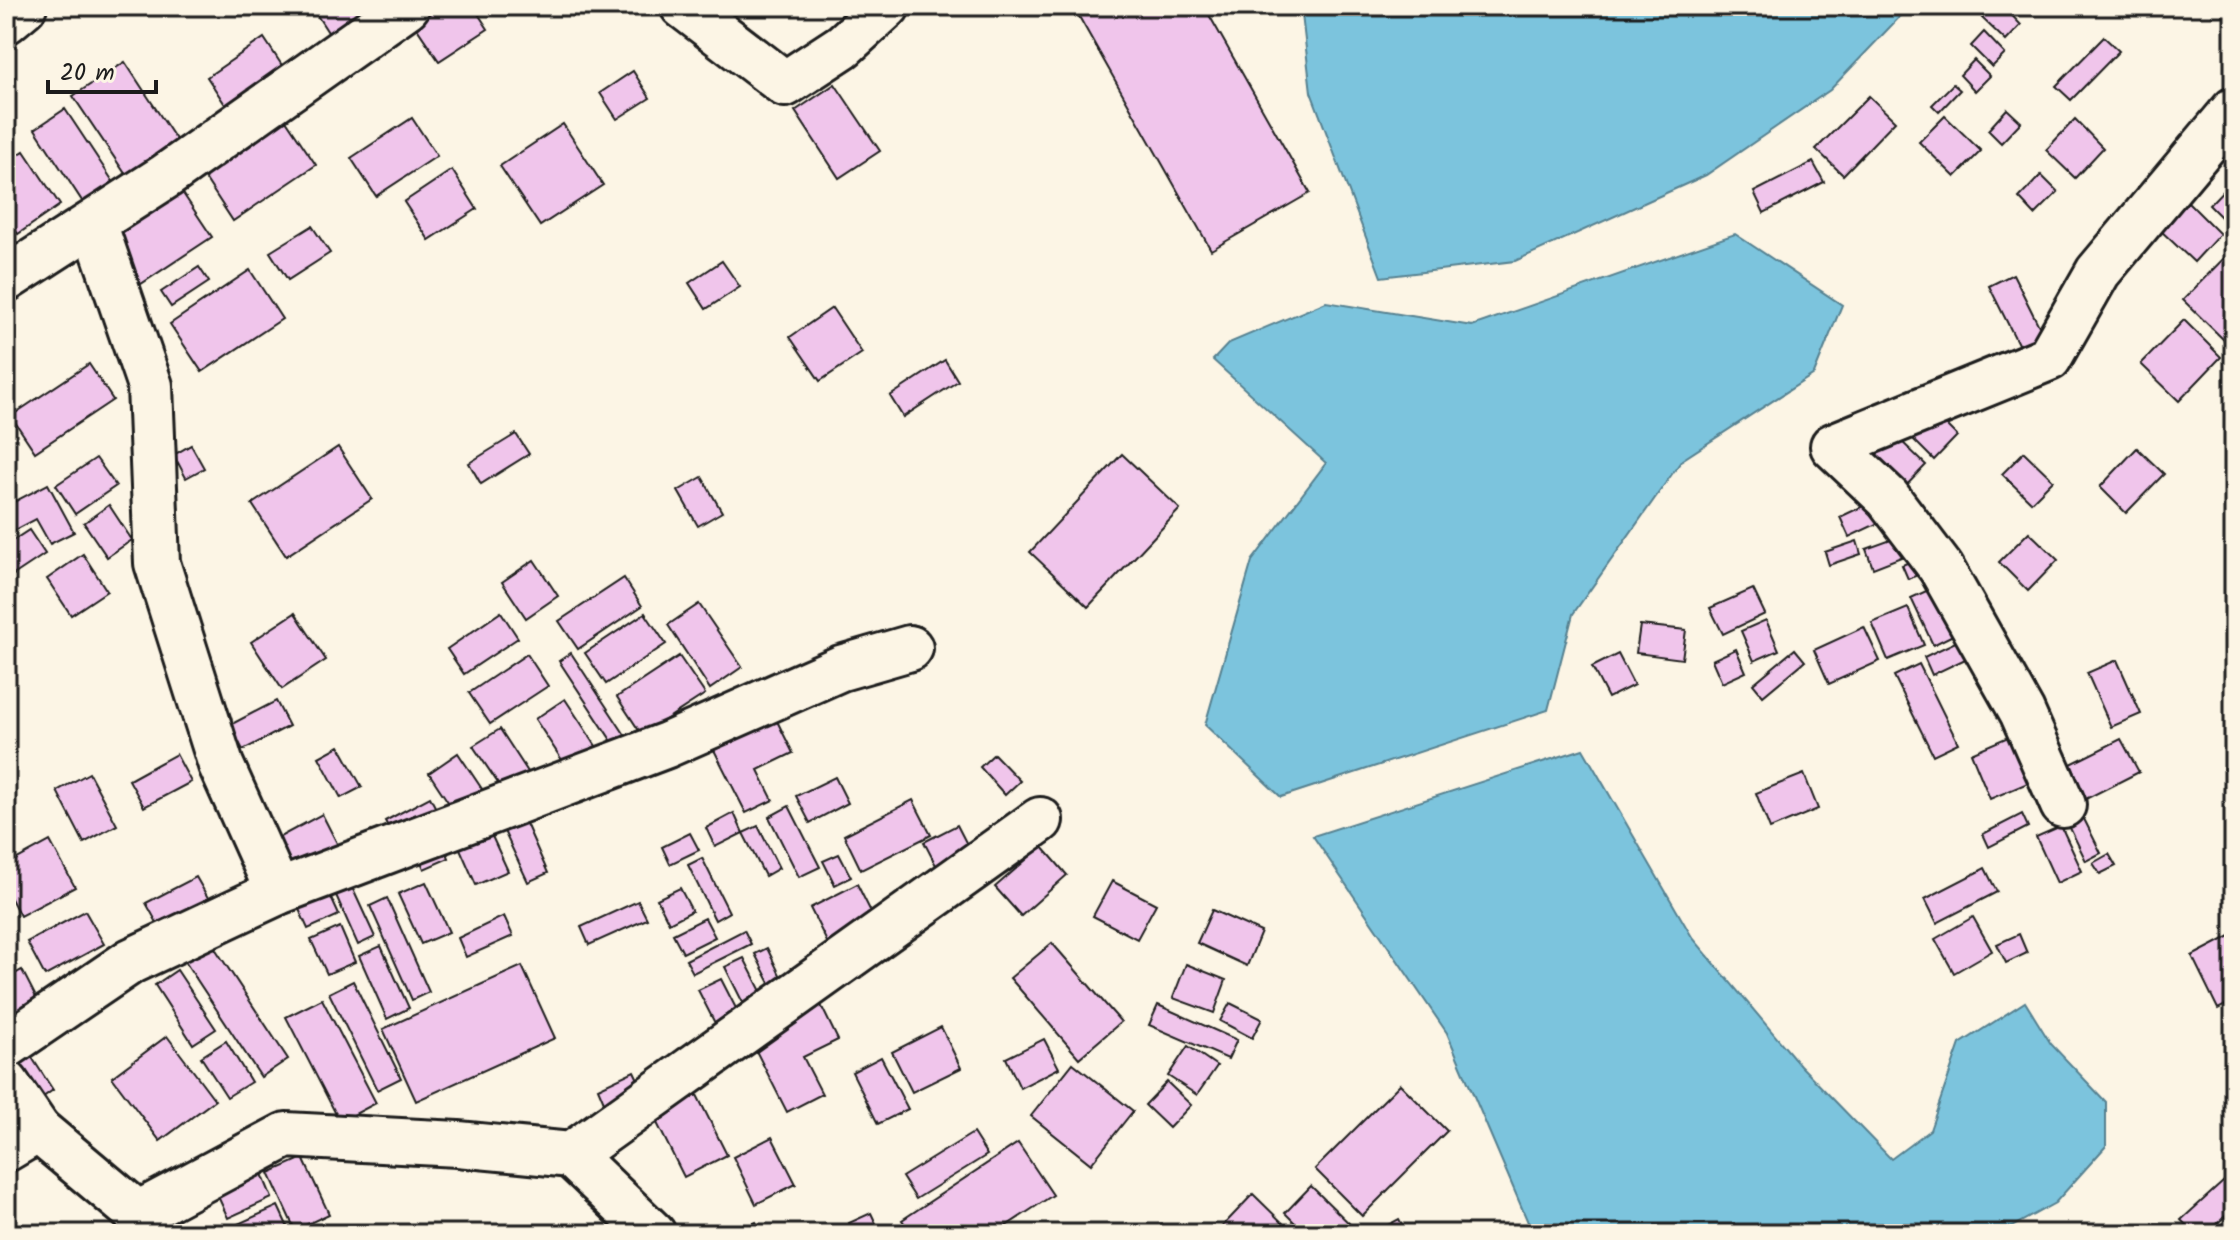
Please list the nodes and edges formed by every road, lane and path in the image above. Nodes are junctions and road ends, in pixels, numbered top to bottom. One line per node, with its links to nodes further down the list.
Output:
1 (24, 6): 5 (street)
2 (407, 6): 7 (street)
3 (683, 6): 4 (street)
4 (887, 6)
5 (6, 21)
6 (2234, 110): 10 (street)
7 (94, 223): 8 (street); 12 (street)
8 (6, 279)
9 (910, 648): 12 (street)
10 (2063, 805)
11 (1040, 820): 16 (street)
12 (278, 892): 13 (street)
13 (6, 1046)
14 (6, 1083): 15 (street)
15 (22, 1140): 16 (street)
16 (571, 1155): 17 (street)
17 (653, 1234)

